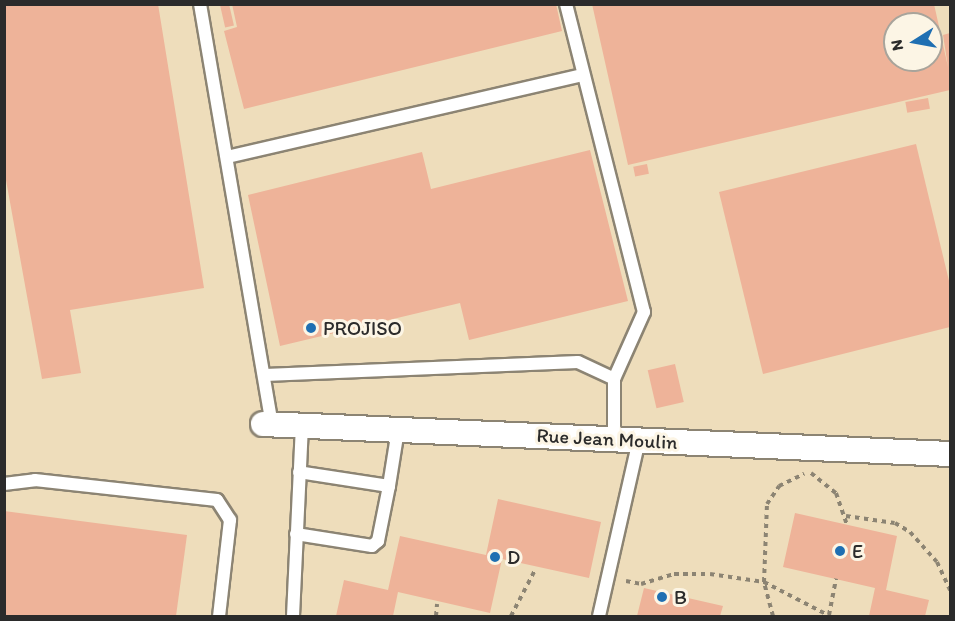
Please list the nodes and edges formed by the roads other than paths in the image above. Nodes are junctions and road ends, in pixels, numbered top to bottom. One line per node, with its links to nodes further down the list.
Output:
1 (200, 4): 4 (lane)
2 (566, 4): 3 (lane)
3 (583, 75): 4 (lane); 6 (lane)
4 (227, 157): 5 (lane)
5 (265, 375): 6 (lane); 7 (lane)
6 (614, 379): 10 (lane)
7 (268, 424): 8 (street, Rue Jean Moulin)
8 (302, 425): 9 (street, Rue Jean Moulin); 13 (lane)
9 (398, 429): 10 (street, Rue Jean Moulin); 15 (lane)
10 (614, 439): 11 (street, Rue Jean Moulin)
11 (639, 440): 12 (street, Rue Jean Moulin); 19 (lane)
12 (951, 454)
13 (299, 472): 15 (lane); 16 (lane)
14 (4, 484): 17 (lane)
15 (389, 486): 16 (lane)
16 (296, 534): 18 (lane)
17 (219, 616)
18 (292, 616)
19 (599, 616)

